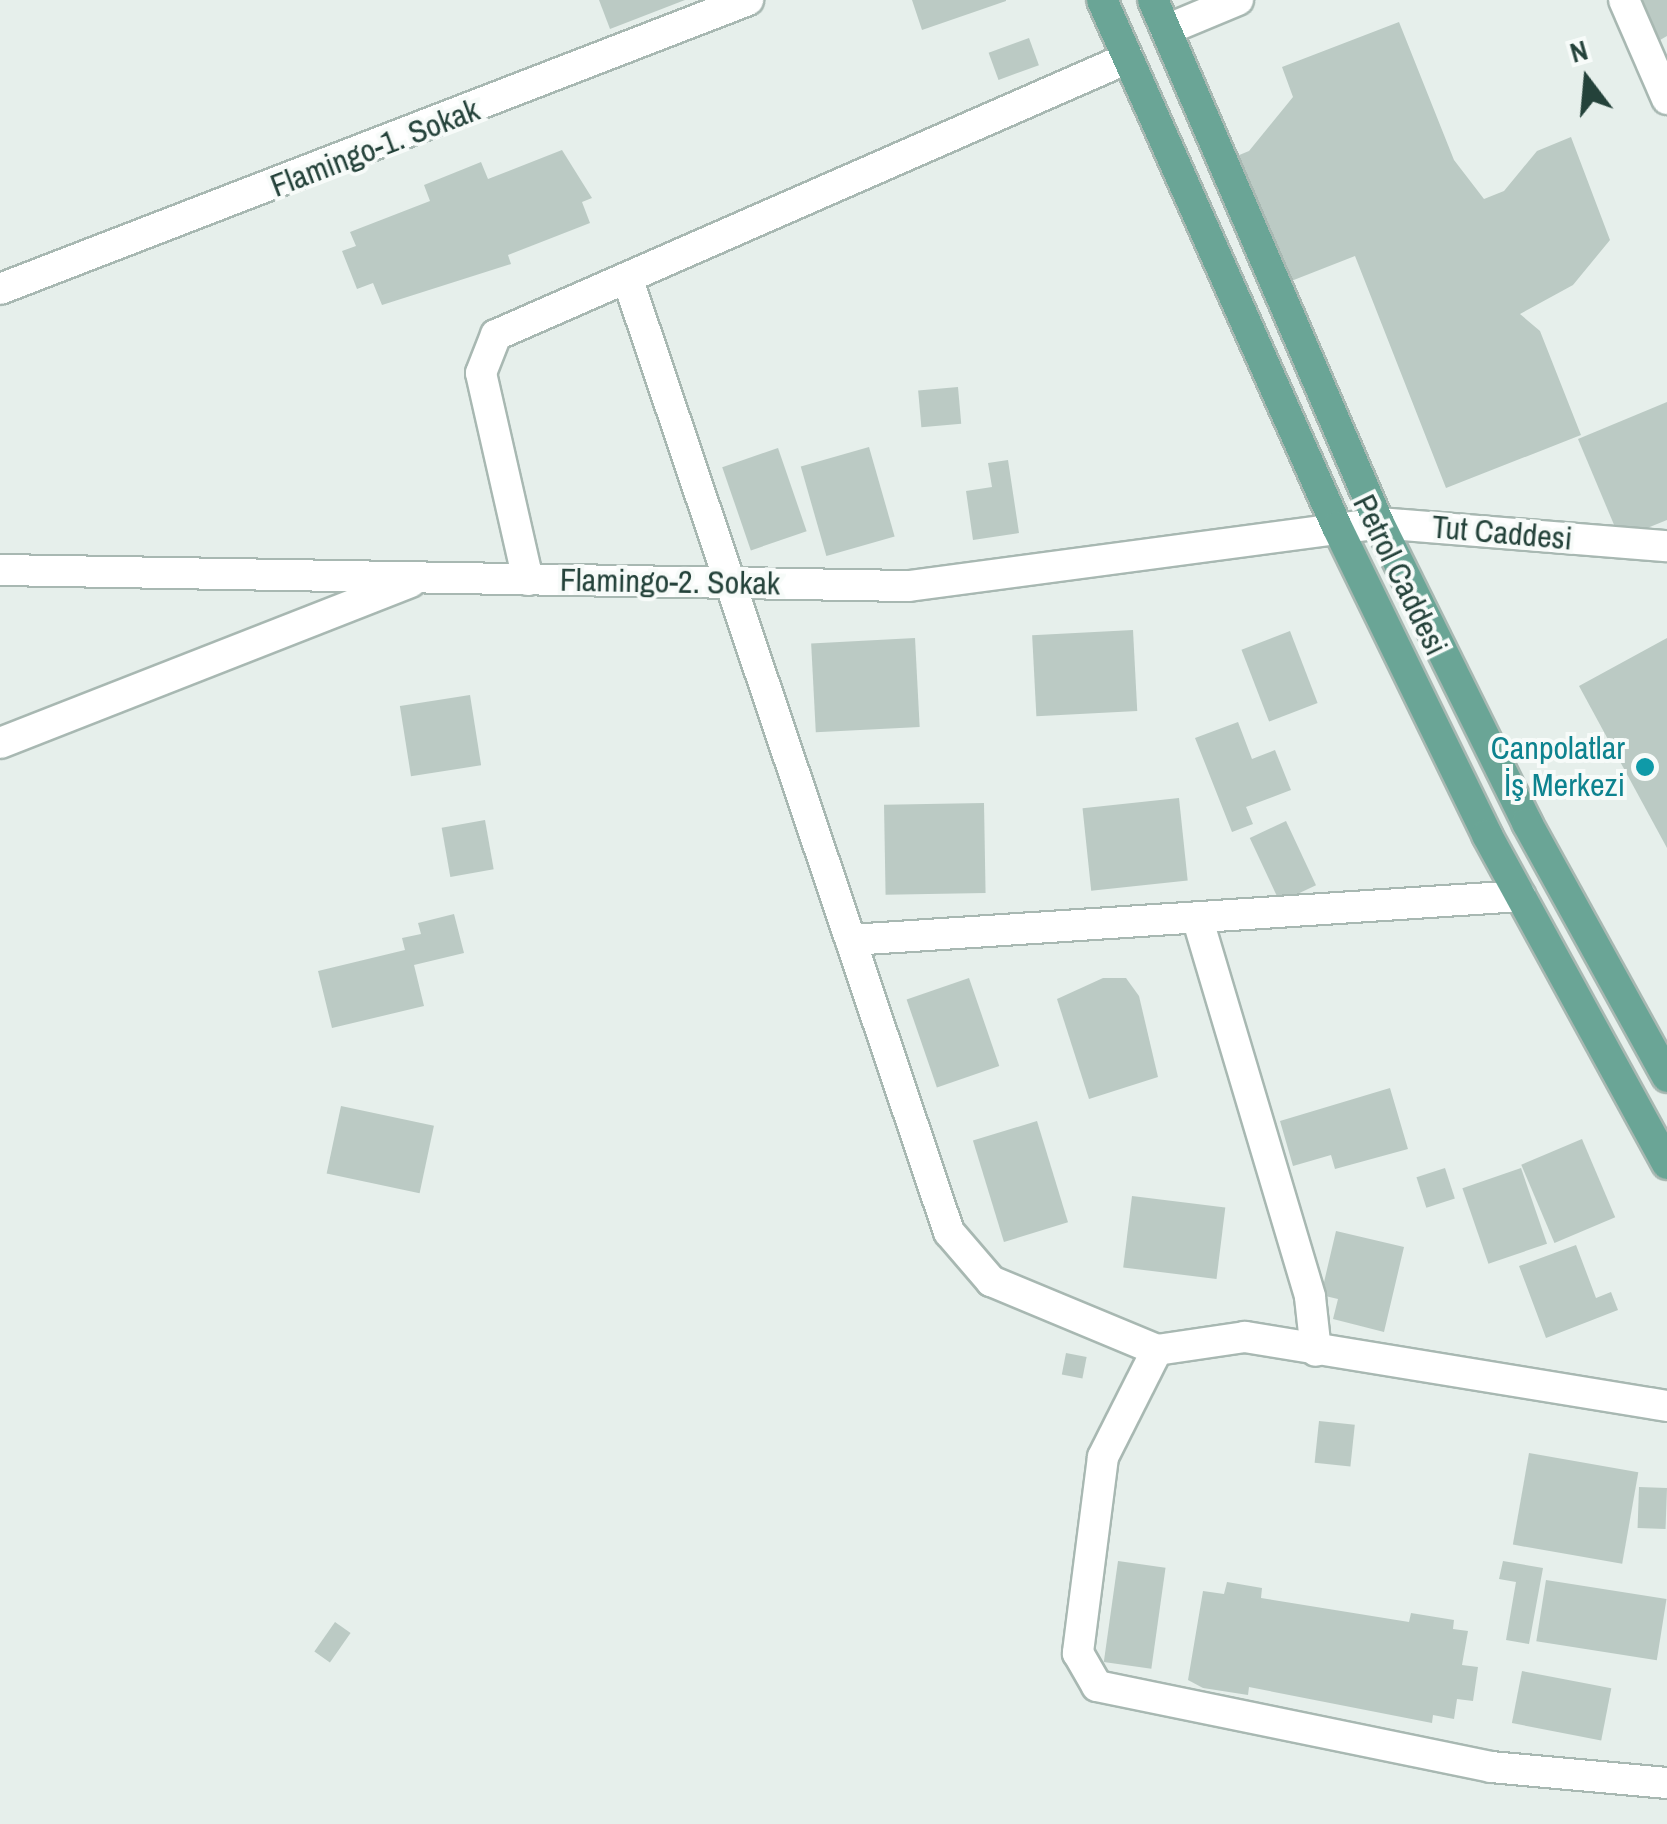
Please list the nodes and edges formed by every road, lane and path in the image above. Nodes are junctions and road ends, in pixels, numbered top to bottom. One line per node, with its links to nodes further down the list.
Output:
1 (748, 0): 10 (street, Flamingo-1. Sokak)
2 (1102, 0): 7 (main road, Petrol Caddesi)
3 (1154, 0): 6 (main road)
4 (1238, 0): 6 (street)
5 (1624, 0): 8 (street)
6 (1166, 30): 11 (main road)
7 (1128, 58): 9 (street); 12 (main road, Petrol Caddesi)
8 (1667, 99)
9 (628, 280): 16 (street); 17 (street)
10 (0, 289)
11 (1380, 523): 12 (street, Tut Caddesi); 13 (street, Tut Caddesi); 22 (main road)
12 (1337, 527): 17 (street, Flamingo-2. Sokak); 19 (main road, Petrol Caddesi)
13 (1667, 546)
14 (0, 570): 15 (street, Flamingo-2. Sokak)
15 (432, 574): 16 (street, Flamingo-2. Sokak); 18 (street)
16 (528, 580): 17 (street, Flamingo-2. Sokak)
17 (733, 582): 21 (street)
18 (0, 743)
19 (1520, 896): 20 (street); 23 (main road, Petrol Caddesi)
20 (1196, 917): 21 (street); 26 (street)
21 (852, 940): 25 (street)
22 (1667, 1076)
23 (1660, 1133): 24 (main road, Petrol Caddesi)
24 (1667, 1164)
25 (1157, 1350): 26 (street); 28 (street)
26 (1316, 1351): 27 (street)
27 (1667, 1406)
28 (1667, 1782)

